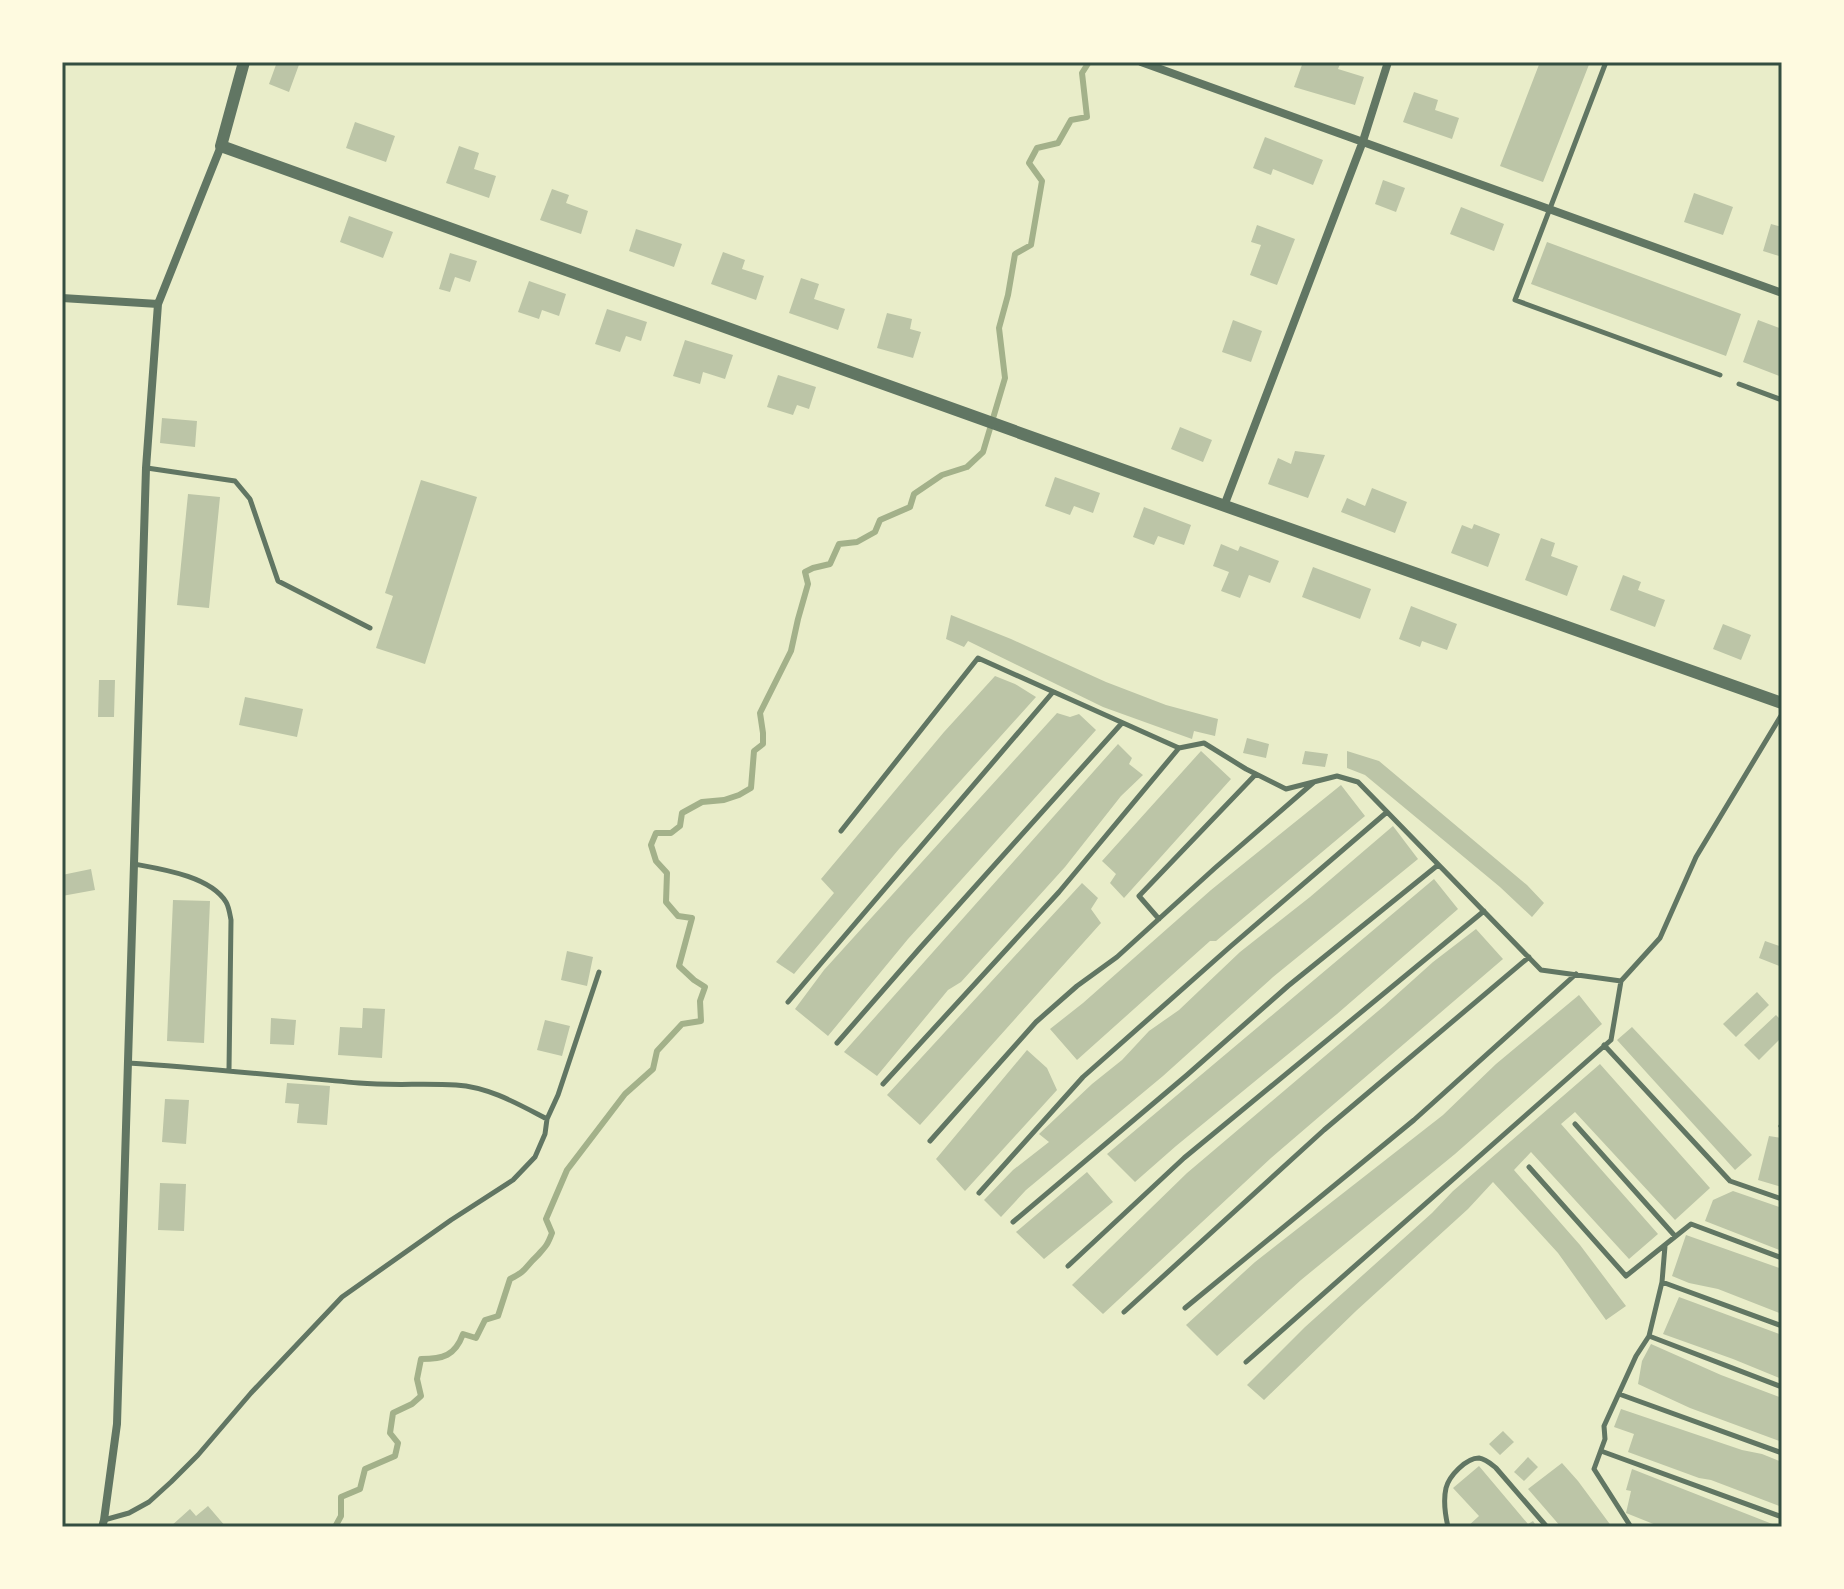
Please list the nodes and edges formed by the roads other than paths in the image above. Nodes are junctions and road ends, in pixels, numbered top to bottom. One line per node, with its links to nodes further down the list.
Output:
1 (244, 62): 6 (street)
2 (1141, 62): 5 (street)
3 (1388, 62): 5 (street)
4 (1606, 62): 7 (lane)
5 (1363, 141): 7 (street); 15 (street)
6 (221, 146): 10 (street); 15 (street)
7 (1549, 208): 8 (street); 11 (lane)
8 (1782, 293)
9 (62, 298): 10 (street)
10 (158, 304): 14 (street)
11 (1720, 375)
12 (1739, 384): 13 (lane)
13 (1782, 400)
14 (146, 468): 16 (lane); 26 (street)
15 (1224, 506): 18 (street)
16 (370, 628)
17 (1053, 692): 20 (lane); 25 (lane); 34 (lane)
18 (1782, 703)
19 (1782, 714): 33 (lane)
20 (1122, 723): 21 (lane); 35 (lane)
21 (1179, 748): 22 (lane); 39 (lane)
22 (1256, 774): 23 (lane); 29 (lane)
23 (1314, 782): 24 (lane); 29 (lane)
24 (1387, 812): 27 (lane); 44 (lane)
25 (841, 831)
26 (134, 864): 37 (street); 38 (lane)
27 (1438, 865): 28 (lane); 46 (lane)
28 (1484, 911): 30 (lane); 50 (lane)
29 (1159, 919): 42 (lane)
30 (1529, 957): 32 (lane); 53 (lane)
31 (599, 972): 40 (lane)
32 (1576, 973): 33 (lane); 52 (lane)
33 (1621, 981): 36 (lane)
34 (788, 1002)
35 (837, 1043)
36 (1604, 1045): 45 (lane); 56 (lane)
37 (128, 1063): 38 (lane); 62 (street)
38 (229, 1070): 40 (lane)
39 (883, 1084)
40 (547, 1119): 62 (lane)
41 (1575, 1124): 47 (lane)
42 (930, 1141)
43 (1529, 1167): 48 (lane)
44 (979, 1193)
45 (1782, 1199)
46 (1013, 1222)
47 (1675, 1236): 48 (lane); 49 (lane)
48 (1665, 1245): 51 (lane)
49 (1782, 1258)
50 (1068, 1266)
51 (1662, 1282): 54 (lane); 55 (lane)
52 (1185, 1308)
53 (1124, 1312)
54 (1782, 1326)
55 (1649, 1336): 57 (lane); 58 (lane)
56 (1246, 1362)
57 (1782, 1387)
58 (1619, 1394): 59 (lane); 60 (lane)
59 (1601, 1451): 61 (lane); 65 (lane)
60 (1782, 1453)
61 (1782, 1517)
62 (103, 1524)
63 (1448, 1527): 64 (lane)
64 (1547, 1527)
65 (1631, 1527)

